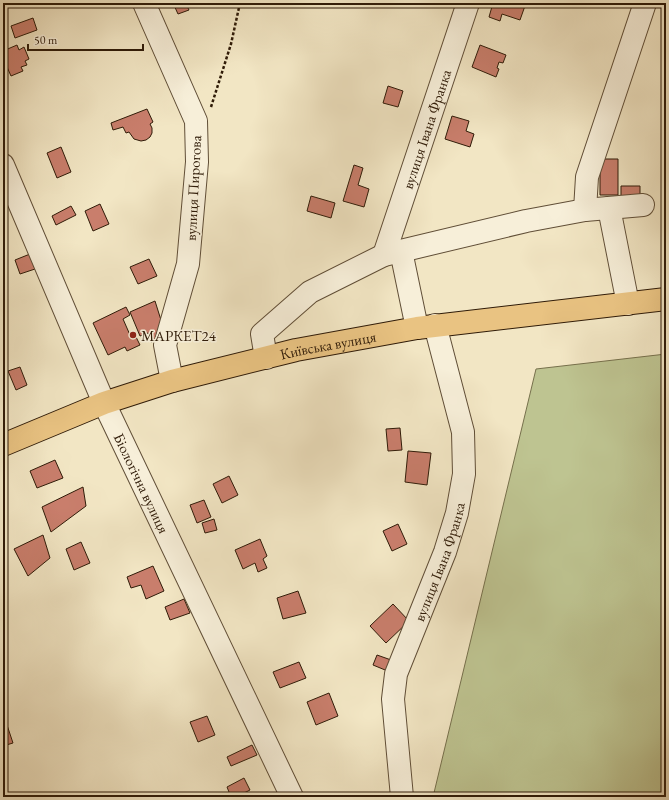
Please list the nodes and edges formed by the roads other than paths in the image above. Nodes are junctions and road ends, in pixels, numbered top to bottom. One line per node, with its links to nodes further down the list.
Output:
1 (144, 3): 13 (street, вулиця Пирогова)
2 (468, 3): 8 (street, вулиця Івана Франка)
3 (645, 3): 7 (street)
4 (3, 165): 14 (street, Біологічна вулиця)
5 (643, 205): 6 (street)
6 (609, 208): 7 (street); 10 (street)
7 (585, 210): 8 (street)
8 (392, 253): 11 (street, вулиця Івана Франка); 12 (street)
9 (666, 299): 10 (highway, Київська вулиця)
10 (628, 304): 11 (highway, Київська вулиця)
11 (426, 327): 12 (highway, Київська вулиця); 17 (street, вулиця Івана Франка)
12 (266, 358): 13 (highway, Київська вулиця)
13 (172, 381): 14 (highway, Київська вулиця)
14 (104, 403): 15 (highway, Київська вулиця); 16 (street, Біологічна вулиця)
15 (3, 445)
16 (292, 797)
17 (402, 797)

